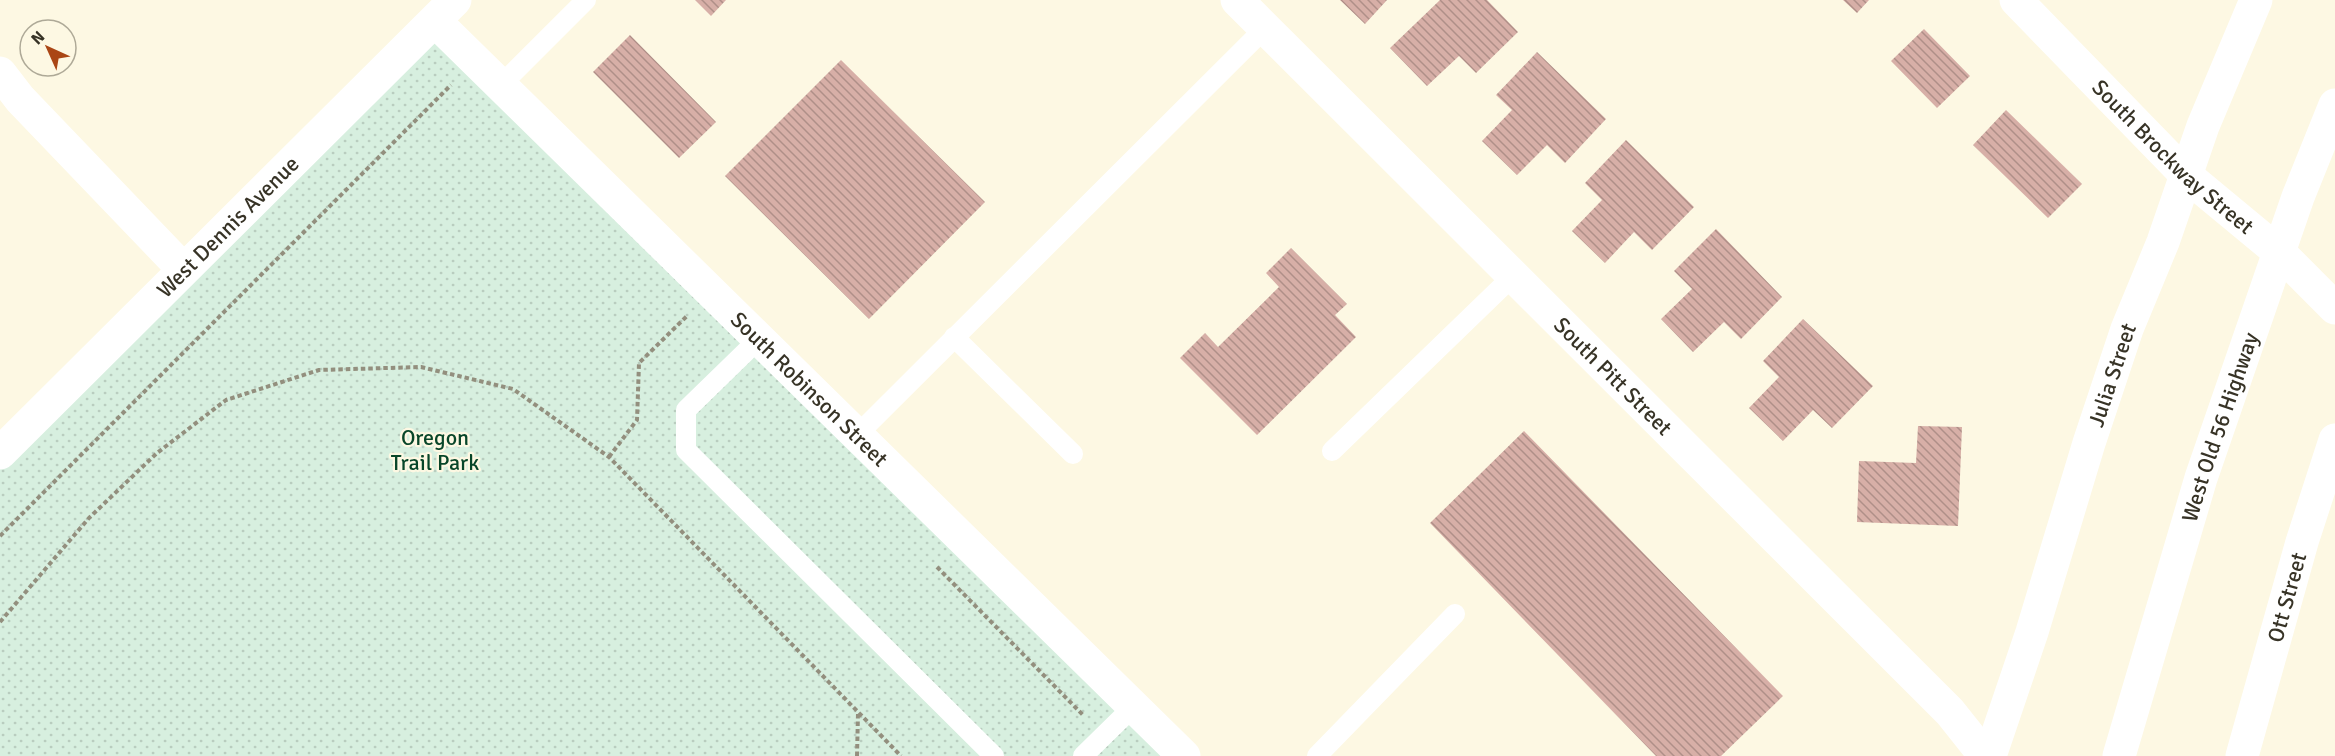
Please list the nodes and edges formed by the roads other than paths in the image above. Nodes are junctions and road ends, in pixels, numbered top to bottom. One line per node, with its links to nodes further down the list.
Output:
1 (586, 0): 8 (lane)
2 (1237, 0): 6 (street, South Pitt Street)
3 (2016, 0): 10 (street, South Brockway Street)
4 (2256, 0): 10 (street, Julia Street)
5 (445, 10): 8 (street, South Robinson Street); 12 (street, West Dennis Avenue)
6 (1265, 28): 13 (street, South Pitt Street); 15 (lane)
7 (0, 73): 12 (street)
8 (501, 85): 16 (street, South Robinson Street)
9 (2335, 105): 11 (street, West Old 56 Highway)
10 (2187, 176): 11 (street, South Brockway Street); 30 (street, Julia Street)
11 (2280, 253): 14 (street, South Brockway Street); 31 (street, West Old 56 Highway)
12 (183, 269): 20 (street, West Dennis Avenue)
13 (1513, 276): 19 (lane); 29 (street, South Pitt Street)
14 (2335, 308)
15 (954, 337): 17 (lane); 21 (lane)
16 (759, 339): 17 (street, South Robinson Street); 25 (lane)
17 (856, 435): 23 (street, South Robinson Street)
18 (2335, 440): 24 (street, Ott Street)
19 (1332, 451)
20 (0, 453)
21 (1073, 454)
22 (1455, 614): 28 (lane)
23 (1134, 706): 26 (lane); 27 (street, South Robinson Street)
24 (2245, 754)
25 (994, 756)
26 (1083, 756)
27 (1184, 756)
28 (1317, 756)
29 (1985, 756)
30 (1990, 756)
31 (2119, 756)

